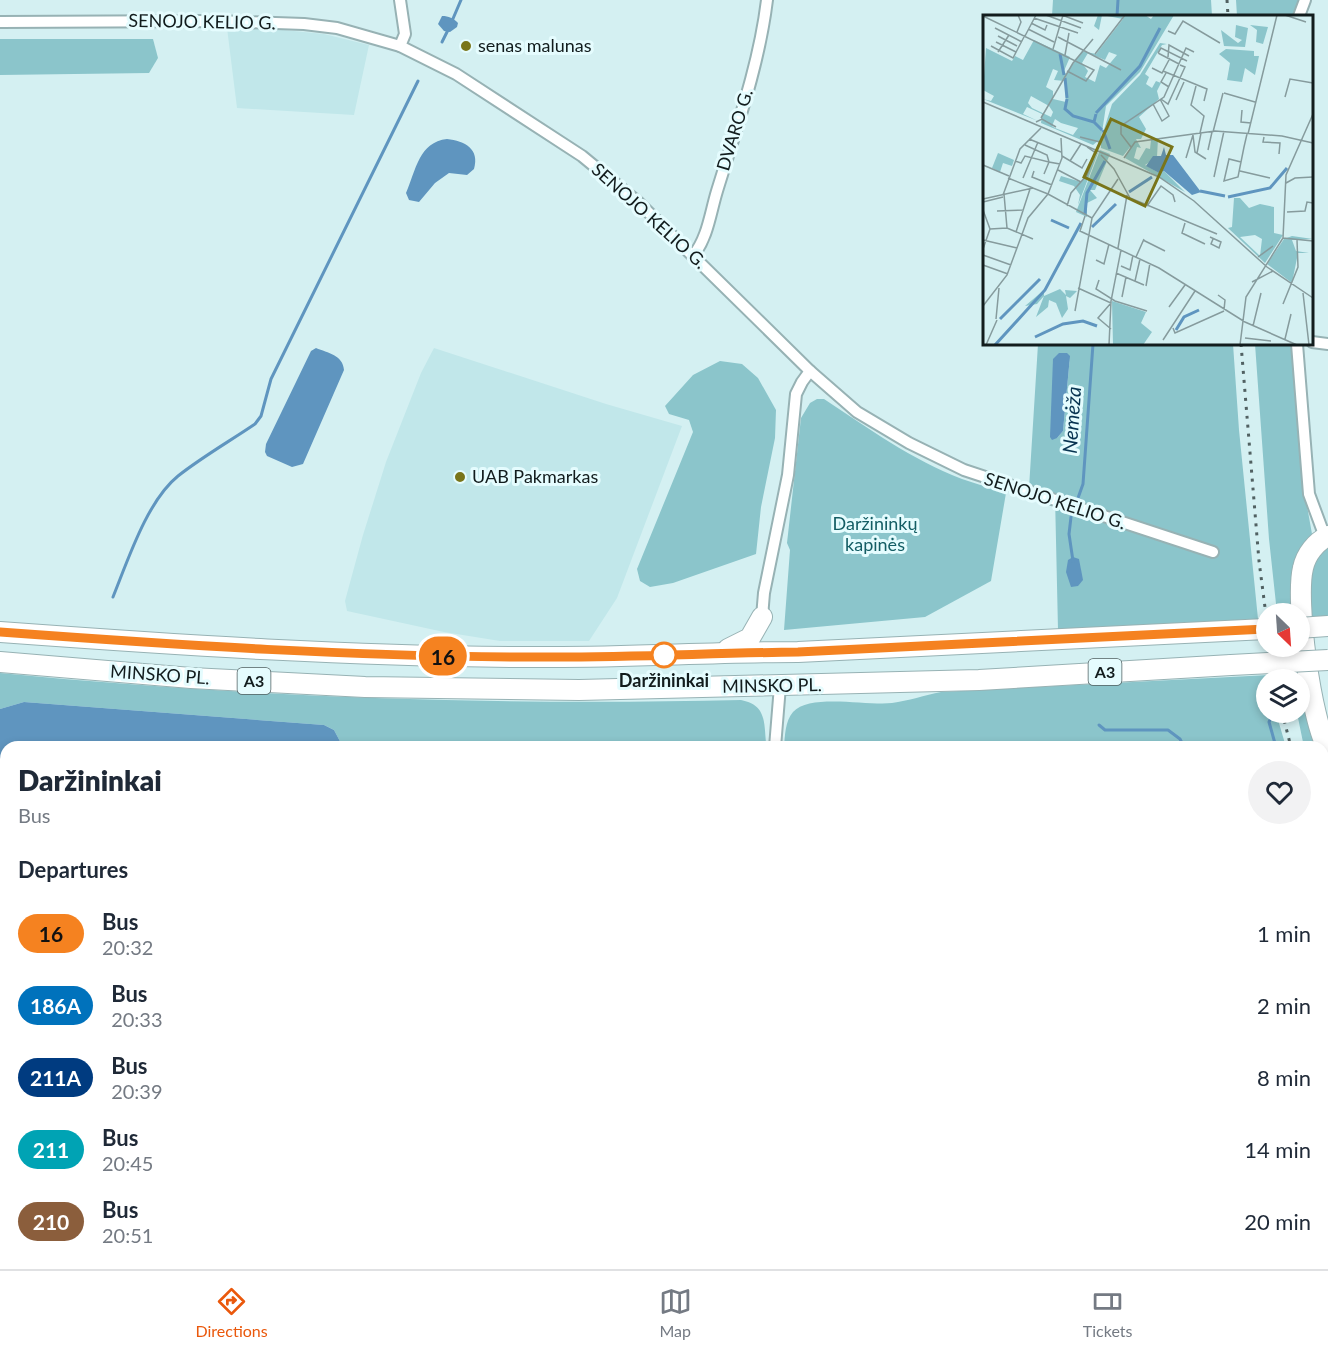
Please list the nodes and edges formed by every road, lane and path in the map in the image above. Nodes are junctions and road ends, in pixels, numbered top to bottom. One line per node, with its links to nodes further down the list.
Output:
1 (400, 0): 6 (street)
2 (767, 0): 7 (street, DVARO G.)
3 (1305, 0): 4 (street)
4 (1299, 15)
5 (0, 22): 6 (street, SENOJO KELIO G.)
6 (400, 46): 7 (street, SENOJO KELIO G.)
7 (693, 256): 11 (street, SENOJO KELIO G.)
8 (1313, 342): 9 (street)
9 (1328, 344)
10 (1297, 345): 12 (street)
11 (810, 371): 13 (street, SENOJO KELIO G.); 14 (street)
12 (1326, 537): 25 (highway)
13 (1213, 552)
14 (762, 616): 19 (highway); 20 (highway)
15 (1328, 626): 16 (highway, bridge)
16 (1310, 627)
17 (1256, 630): 20 (highway, MINSKO PL. / A3)
18 (0, 632): 19 (highway, MINSKO PL. / A3)
19 (720, 652): 20 (highway, MINSKO PL. / A3)
20 (798, 652)
21 (1328, 660): 23 (highway, MINSKO PL. / A3, bridge)
22 (0, 663): 23 (highway, MINSKO PL. / A3)
23 (780, 686): 24 (street)
24 (775, 741)
25 (1324, 741)

